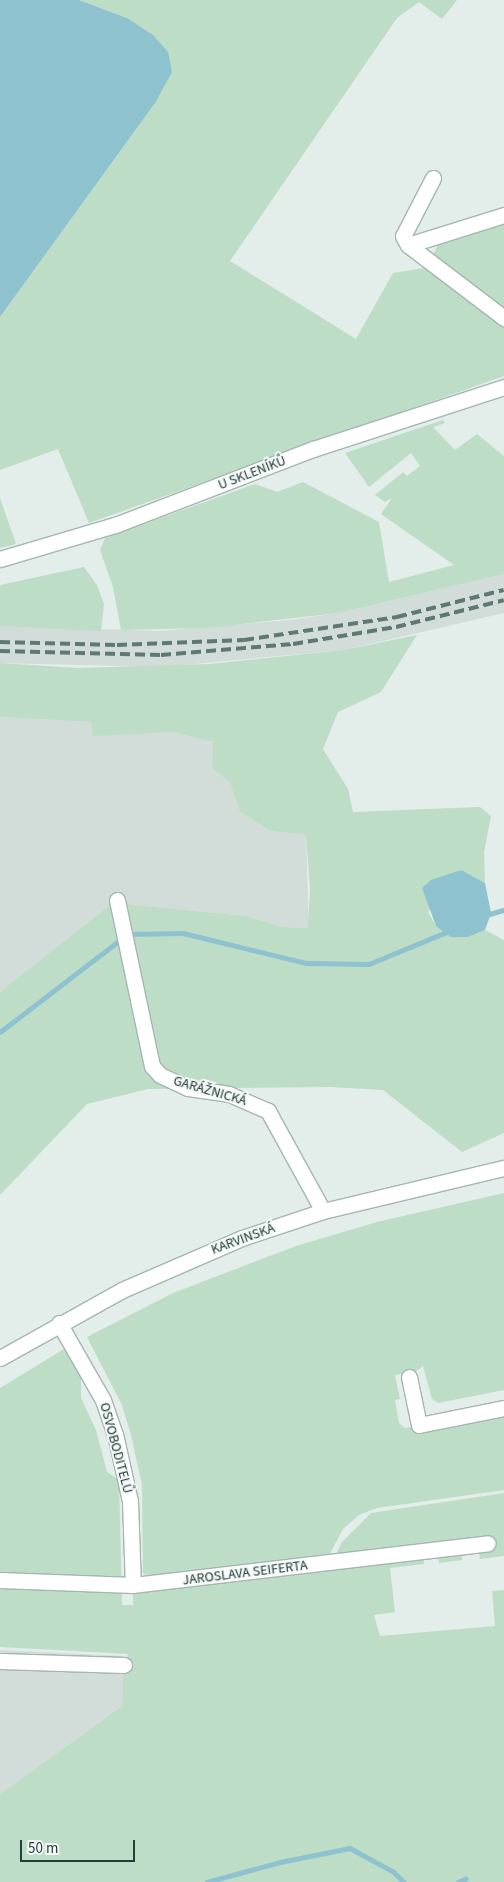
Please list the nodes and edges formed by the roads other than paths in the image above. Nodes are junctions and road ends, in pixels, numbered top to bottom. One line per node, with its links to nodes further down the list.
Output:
1 (433, 178): 3 (street)
2 (504, 215): 3 (street)
3 (408, 244): 4 (street)
4 (504, 318)
5 (504, 387): 6 (street, U SKLENÍKŮ)
6 (0, 559)
7 (119, 906): 9 (street, GARÁŽNICKÁ)
8 (504, 1168): 9 (street, KARVINSKÁ)
9 (323, 1211): 10 (street, KARVINSKÁ)
10 (58, 1323): 11 (street, KARVINSKÁ); 16 (street, OSVOBODITELŮ)
11 (0, 1358)
12 (409, 1377): 13 (street)
13 (504, 1408)
14 (488, 1543): 16 (street, JAROSLAVA SEIFERTA)
15 (0, 1580): 16 (street, JAROSLAVA SEIFERTA)
16 (133, 1585)
17 (0, 1661): 18 (street)
18 (124, 1665)

